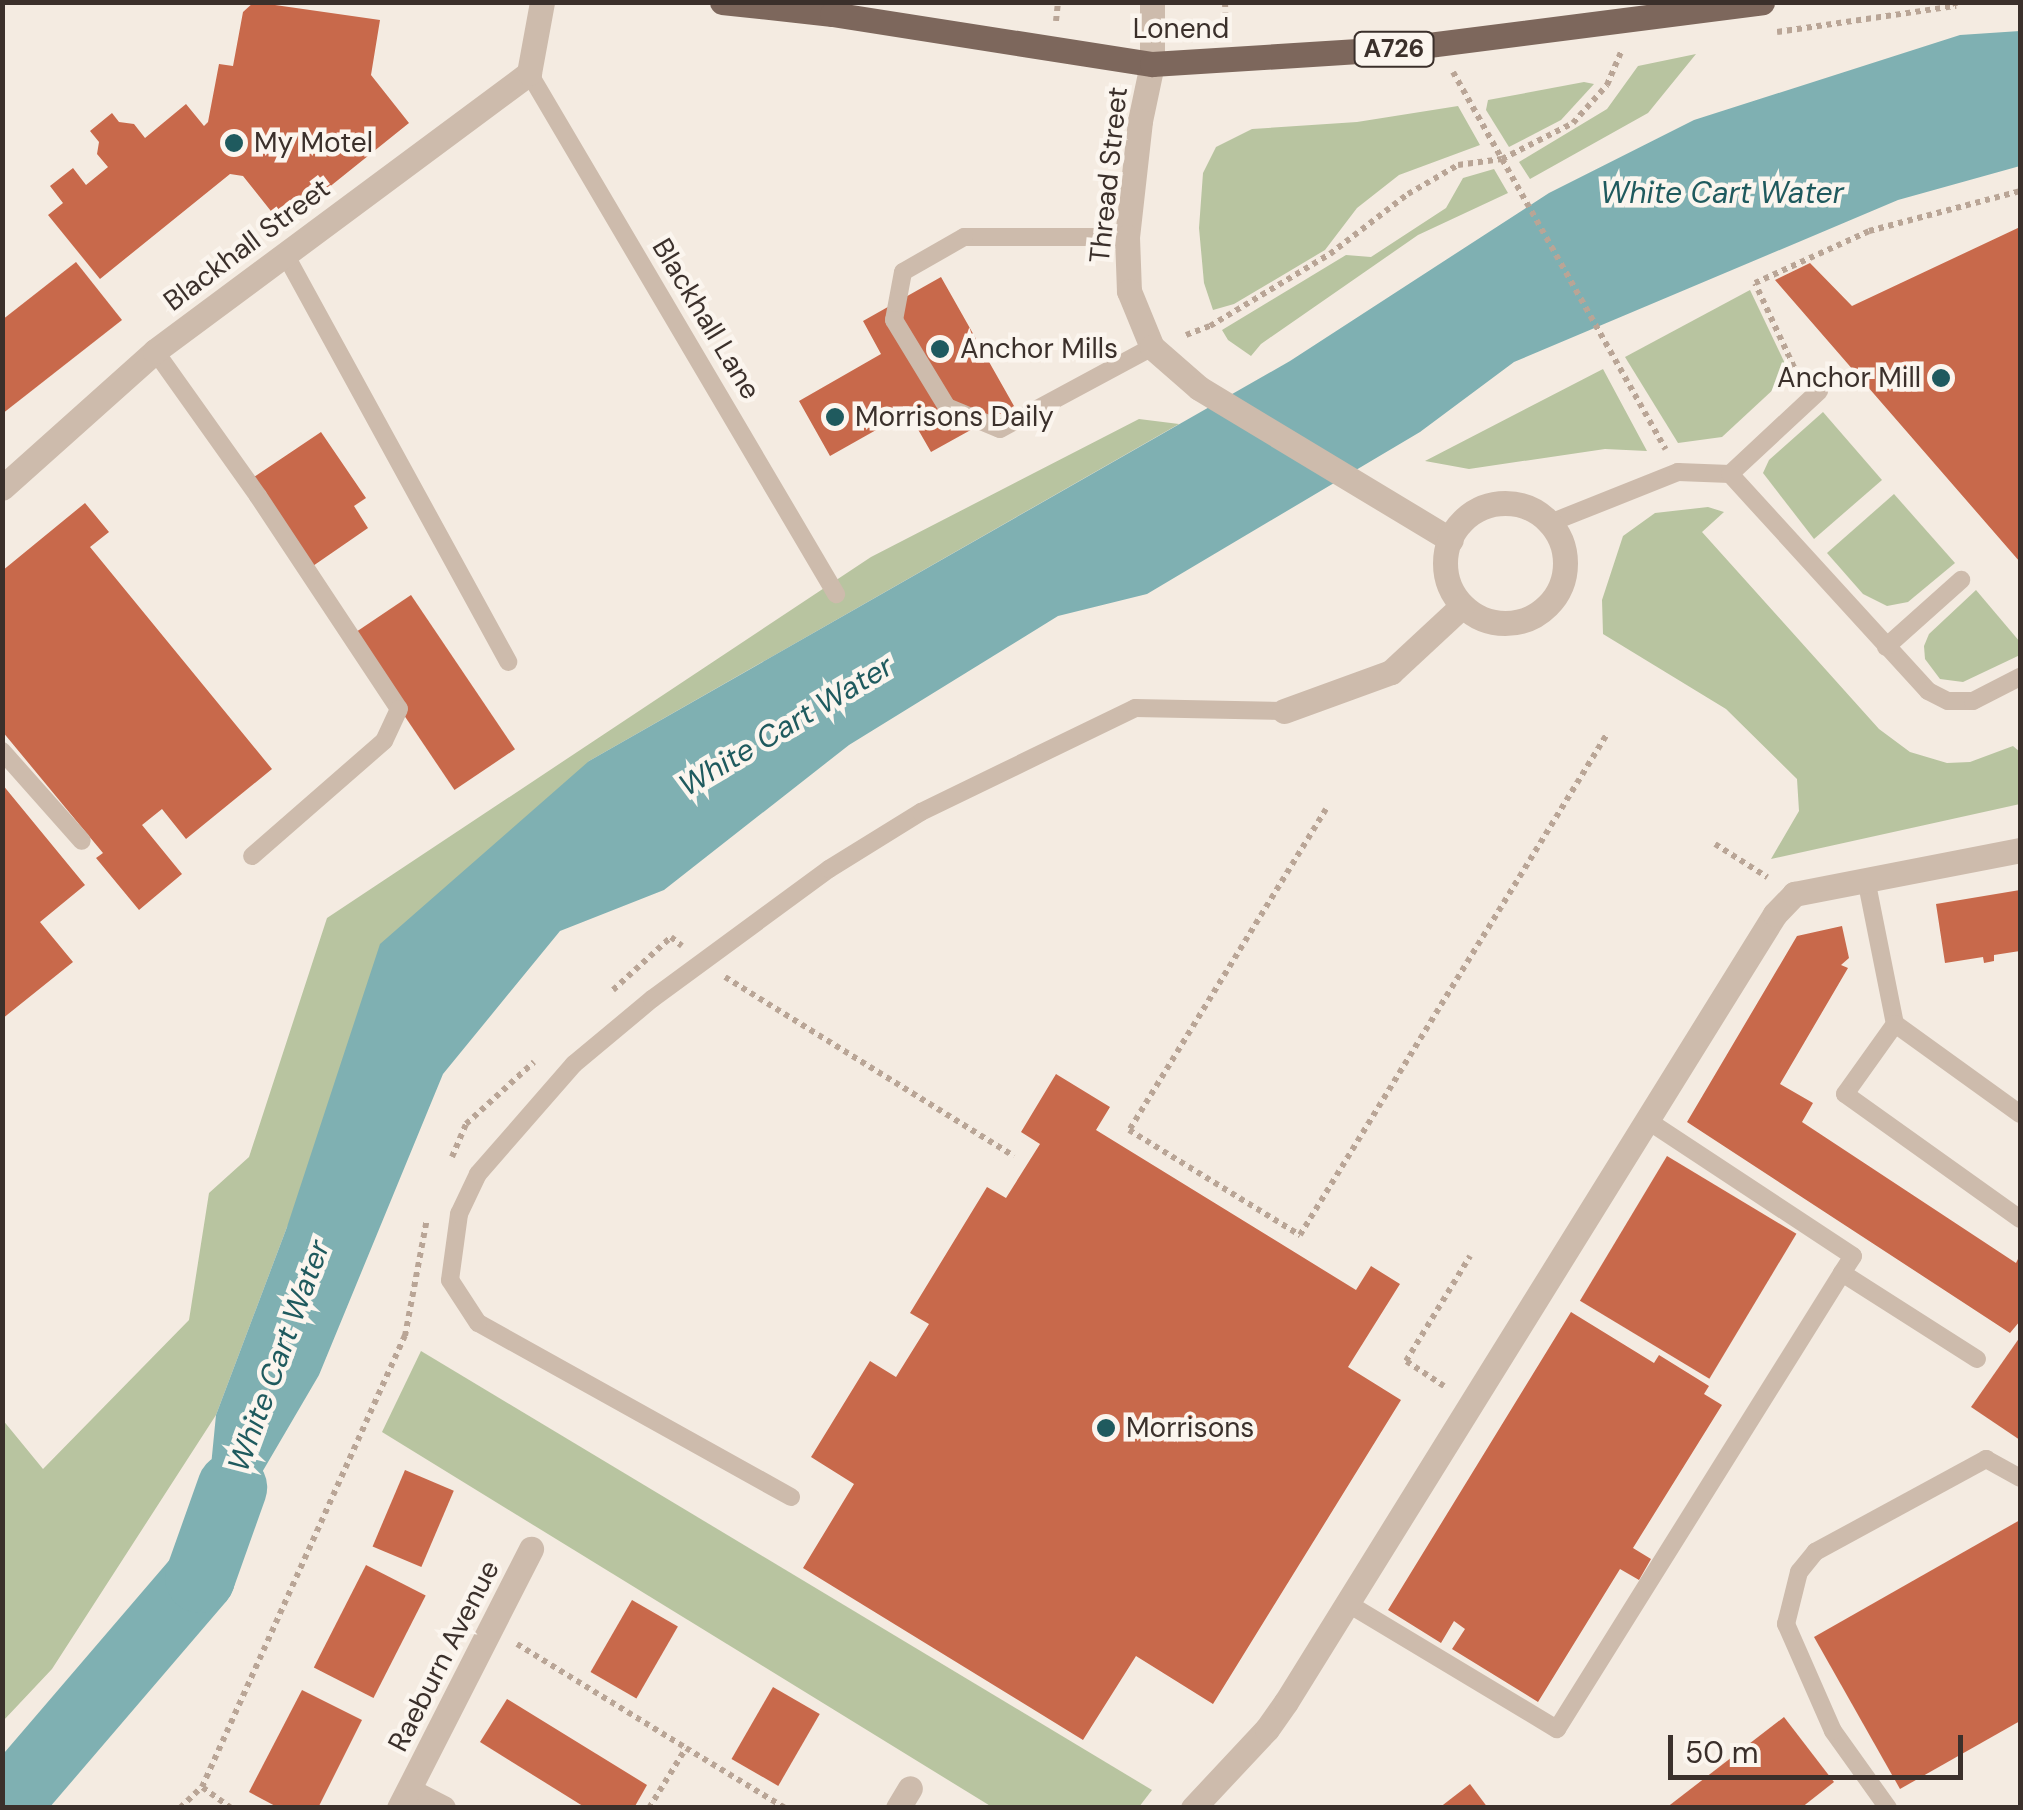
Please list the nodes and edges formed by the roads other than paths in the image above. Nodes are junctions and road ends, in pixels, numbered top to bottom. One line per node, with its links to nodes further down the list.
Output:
1 (542, 2): 6 (street)
2 (722, 2): 5 (main road, Lonend / A726)
3 (1152, 2): 5 (street, Thread Street)
4 (1762, 2): 5 (main road, Lonend / A726)
5 (1152, 64): 7 (street, Thread Street)
6 (529, 73): 8 (street, Blackhall Street); 17 (lane, Blackhall Lane)
7 (1128, 236): 9 (street, Thread Street); 9 (lane)
8 (285, 254): 10 (street, Blackhall Street); 20 (lane)
9 (1152, 347): 15 (street, Thread Street)
10 (155, 351): 13 (street, Blackhall Street); 26 (lane)
11 (1819, 391): 12 (lane)
12 (1730, 474): 14 (lane); 19 (lane)
13 (2, 488)
14 (1550, 522): 15 (street); 18 (street)
15 (1440, 534): 18 (street)
16 (1961, 580): 19 (lane)
17 (836, 594)
18 (1462, 606): 22 (street)
19 (1886, 647): 21 (lane)
20 (508, 662)
21 (2020, 677)
22 (1284, 711): 35 (lane)
23 (2, 750): 24 (lane)
24 (82, 841)
25 (2020, 850): 27 (street)
26 (252, 856)
27 (1866, 879): 28 (lane); 30 (street)
28 (1894, 1024): 29 (lane); 31 (lane)
29 (2020, 1114)
30 (1647, 1120): 32 (lane); 37 (street)
31 (2020, 1219)
32 (1842, 1273): 33 (lane); 37 (lane)
33 (1977, 1360)
34 (2020, 1478): 41 (lane)
35 (792, 1497)
36 (531, 1549): 38 (street, Raeburn Avenue)
37 (1347, 1603): 40 (street)
38 (404, 1799): 39 (street, Raeburn Avenue)
39 (443, 1808)
40 (1193, 1808)
41 (1888, 1808)

